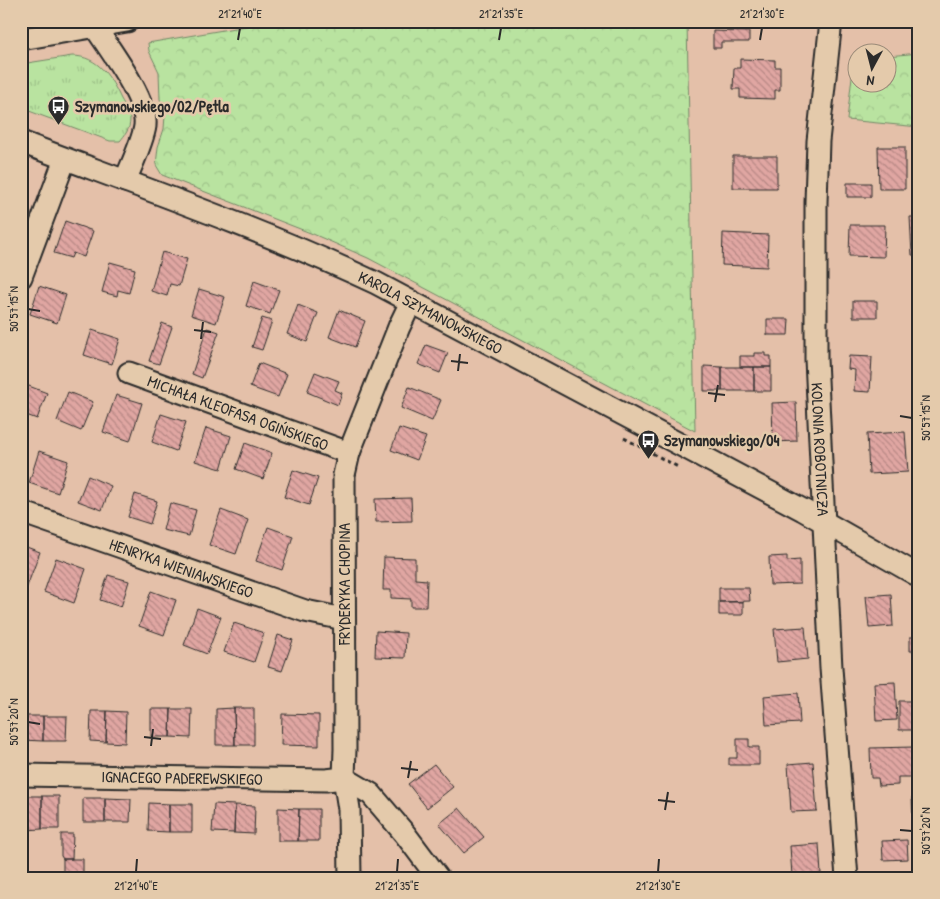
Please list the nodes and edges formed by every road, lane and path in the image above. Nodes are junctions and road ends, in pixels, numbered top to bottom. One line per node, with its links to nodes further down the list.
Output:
1 (127, 21): 3 (street)
2 (830, 21): 13 (street, KOLONIA ROBOTNICZA)
3 (95, 24): 4 (street); 7 (street)
4 (21, 39)
5 (21, 142): 6 (street, KAROLA SZYMANOWSKIEGO)
6 (65, 159): 7 (street, KAROLA SZYMANOWSKIEGO); 8 (street)
7 (125, 181): 9 (street, KAROLA SZYMANOWSKIEGO)
8 (21, 277)
9 (411, 302): 11 (street, FRYDERYKA CHOPINA); 13 (street, KAROLA SZYMANOWSKIEGO)
10 (129, 373): 11 (street, MICHAŁA KLEOFASA OGIŃSKIEGO)
11 (348, 453): 15 (street, FRYDERYKA CHOPINA)
12 (21, 512): 15 (street, HENRYKA WIENIAWSKIEGO)
13 (823, 521): 14 (street, KAROLA SZYMANOWSKIEGO); 20 (street, KOLONIA ROBOTNICZA)
14 (919, 576)
15 (344, 619): 17 (street, FRYDERYKA CHOPINA)
16 (21, 775): 17 (street, IGNACEGO PADEREWSKIEGO)
17 (344, 778): 18 (street, FRYDERYKA CHOPINA); 19 (street)
18 (350, 878)
19 (438, 878)
20 (847, 878)

